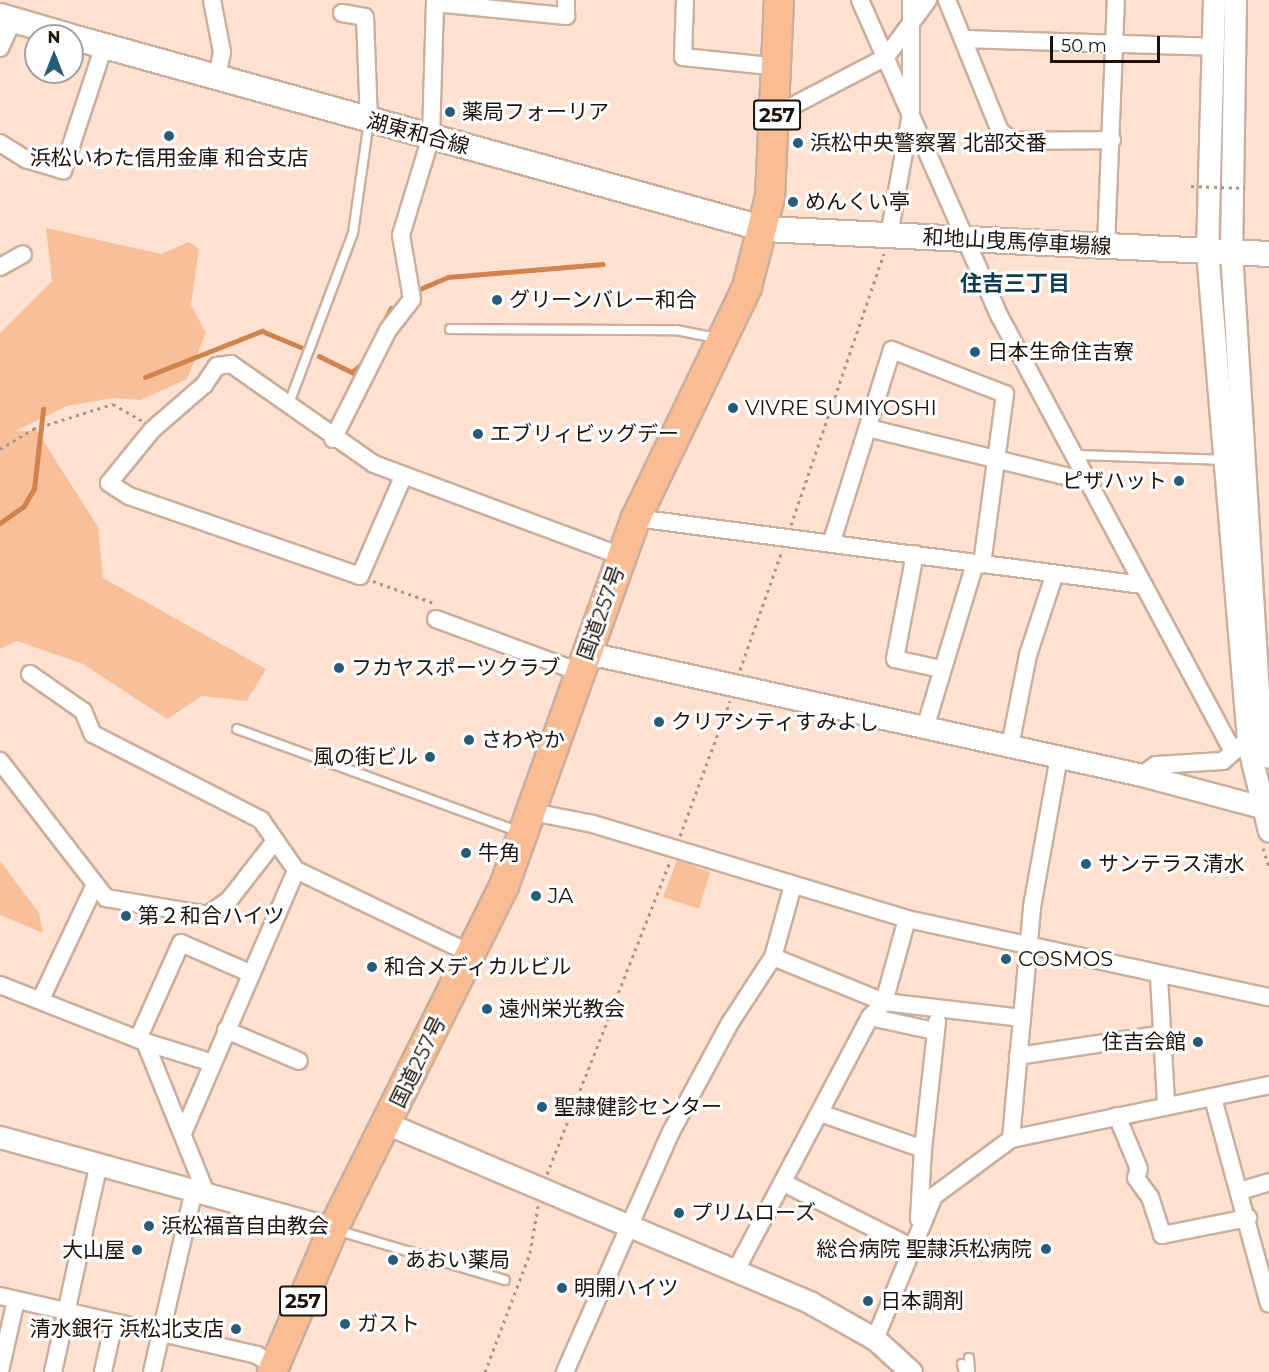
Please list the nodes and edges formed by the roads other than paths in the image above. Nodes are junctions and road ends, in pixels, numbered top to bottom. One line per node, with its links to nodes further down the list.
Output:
1 (212, 0): 25 (street)
2 (566, 0): 12 (street)
3 (685, 0): 24 (street)
4 (779, 0): 24 (highway, 国道257号 / 257)
5 (860, 0): 23 (street)
6 (911, 0): 16 (street)
7 (928, 0): 16 (street)
8 (947, 0): 17 (street)
9 (1116, 0): 19 (street)
10 (1214, 0): 21 (street)
11 (1235, 0): 36 (street)
12 (435, 1): 29 (street)
13 (342, 13): 28 (street)
14 (6, 18): 15 (main road, 湖東和合線); 22 (street)
15 (28, 24)
16 (913, 26): 23 (street); 27 (street)
17 (963, 39): 19 (street); 30 (street)
18 (84, 40): 20 (main road, 湖東和合線)
19 (1114, 44): 21 (street); 30 (street)
20 (104, 46): 25 (main road, 湖東和合線); 31 (street)
21 (1213, 47): 36 (street)
22 (0, 48)
23 (886, 57): 26 (street); 27 (street)
24 (779, 67): 26 (highway, 国道257号 / 257)
25 (217, 77): 28 (main road, 湖東和合線)
26 (777, 114): 32 (highway, 国道257号 / 257)
27 (911, 114): 33 (street); 34 (street)
28 (369, 121): 29 (main road, 湖東和合線); 42 (lane)
29 (431, 137): 32 (main road, 湖東和合線); 44 (street)
30 (1112, 140): 35 (street)
31 (0, 143)
32 (765, 229): 33 (main road, 和地山曳馬停車場線); 41 (highway, 国道257号 / 257)
33 (889, 235): 34 (main road, 和地山曳馬停車場線)
34 (968, 239): 35 (main road, 和地山曳馬停車場線); 45 (street)
35 (1106, 246): 36 (main road, 和地山曳馬停車場線)
36 (1219, 251): 38 (main road, 和地山曳馬停車場線); 47 (street); 64 (street)
37 (24, 254): 39 (street)
38 (1269, 254)
39 (0, 267)
40 (450, 329): 41 (lane)
41 (723, 340): 50 (highway, 国道257号 / 257)
42 (288, 406): 44 (street); 48 (street)
43 (868, 428): 46 (street); 46 (street); 51 (street)
44 (333, 439): 48 (street)
45 (1076, 455): 47 (lane); 49 (street)
46 (997, 460): 49 (street); 54 (street)
47 (1224, 460): 64 (street)
48 (403, 477): 53 (street)
49 (1089, 482): 56 (street)
50 (636, 518): 51 (street); 53 (highway, 国道257号 / 257)
51 (832, 541): 52 (street)
52 (915, 554): 54 (street); 59 (street)
53 (622, 556): 58 (highway, 国道257号 / 257)
54 (978, 563): 55 (street); 59 (street)
55 (1054, 576): 56 (street); 63 (street)
56 (1142, 585): 64 (street)
57 (436, 619): 58 (street)
58 (582, 665): 61 (street); 69 (highway, 国道257号 / 257)
59 (941, 669): 61 (street)
60 (30, 674): 71 (street)
61 (925, 728): 63 (street)
62 (237, 729): 69 (lane)
63 (1010, 746): 65 (street)
64 (1257, 750): 67 (street); 68 (street)
65 (1059, 757): 67 (street); 76 (street)
66 (0, 761): 74 (street)
67 (1142, 775): 68 (street)
68 (1264, 807): 70 (street)
69 (528, 822): 73 (street); 77 (highway, 国道257号 / 257)
70 (1269, 831)
71 (275, 841): 72 (street); 74 (street)
72 (296, 870): 77 (street); 79 (street)
73 (793, 885): 75 (street); 78 (street)
74 (94, 887): 83 (street)
75 (907, 919): 76 (street); 84 (street)
76 (1030, 948): 80 (street); 87 (street)
77 (471, 954): 100 (highway, 国道257号 / 257)
78 (773, 957): 84 (street); 113 (street)
79 (252, 974): 88 (street); 91 (street)
80 (1159, 977): 82 (street); 90 (street)
81 (0, 985): 83 (street)
82 (1269, 997)
83 (40, 999): 91 (street)
84 (884, 1002): 85 (street); 86 (street)
85 (939, 1010): 87 (street); 89 (street)
86 (870, 1017): 89 (street); 98 (street)
87 (1022, 1017): 92 (street)
88 (226, 1030): 93 (street); 94 (street)
89 (935, 1031): 104 (street)
90 (1163, 1034): 92 (street); 97 (street)
91 (141, 1040): 94 (street); 101 (street)
92 (1018, 1056): 103 (street)
93 (298, 1061)
94 (213, 1063): 101 (street)
95 (1269, 1085): 96 (street)
96 (1213, 1098): 97 (street); 111 (street)
97 (1166, 1104): 99 (street)
98 (823, 1114): 104 (street); 108 (street)
99 (1117, 1116): 103 (street); 112 (street)
100 (387, 1124): 113 (street); 115 (highway, 国道257号 / 257)
101 (183, 1133): 110 (street)
102 (0, 1138): 105 (street)
103 (1011, 1139): 109 (street)
104 (923, 1149): 106 (street)
105 (99, 1163): 110 (street); 122 (street)
106 (920, 1182): 109 (street); 114 (street)
107 (1269, 1182): 111 (street)
108 (784, 1183): 116 (street); 118 (street)
109 (942, 1187): 114 (street)
110 (200, 1191): 115 (street); 124 (street)
111 (1240, 1191): 112 (street)
112 (1248, 1218): 117 (street)
113 (628, 1222): 118 (street); 133 (street)
114 (919, 1223): 116 (street)
115 (333, 1229): 119 (lane); 128 (highway, 国道257号 / 257)
116 (911, 1247): 125 (street)
117 (1262, 1248): 121 (street)
118 (735, 1270): 125 (street)
119 (505, 1280)
120 (8, 1298): 122 (street); 129 (street)
121 (1269, 1304)
122 (68, 1310): 123 (street); 130 (street)
123 (114, 1322): 124 (street); 131 (street)
124 (162, 1332): 128 (street); 132 (street)
125 (874, 1339): 127 (street)
126 (965, 1365): 134 (lane)
127 (902, 1369)
128 (273, 1370)
129 (0, 1371)
130 (53, 1372)
131 (103, 1372)
132 (152, 1372)
133 (565, 1372)
134 (970, 1372)

